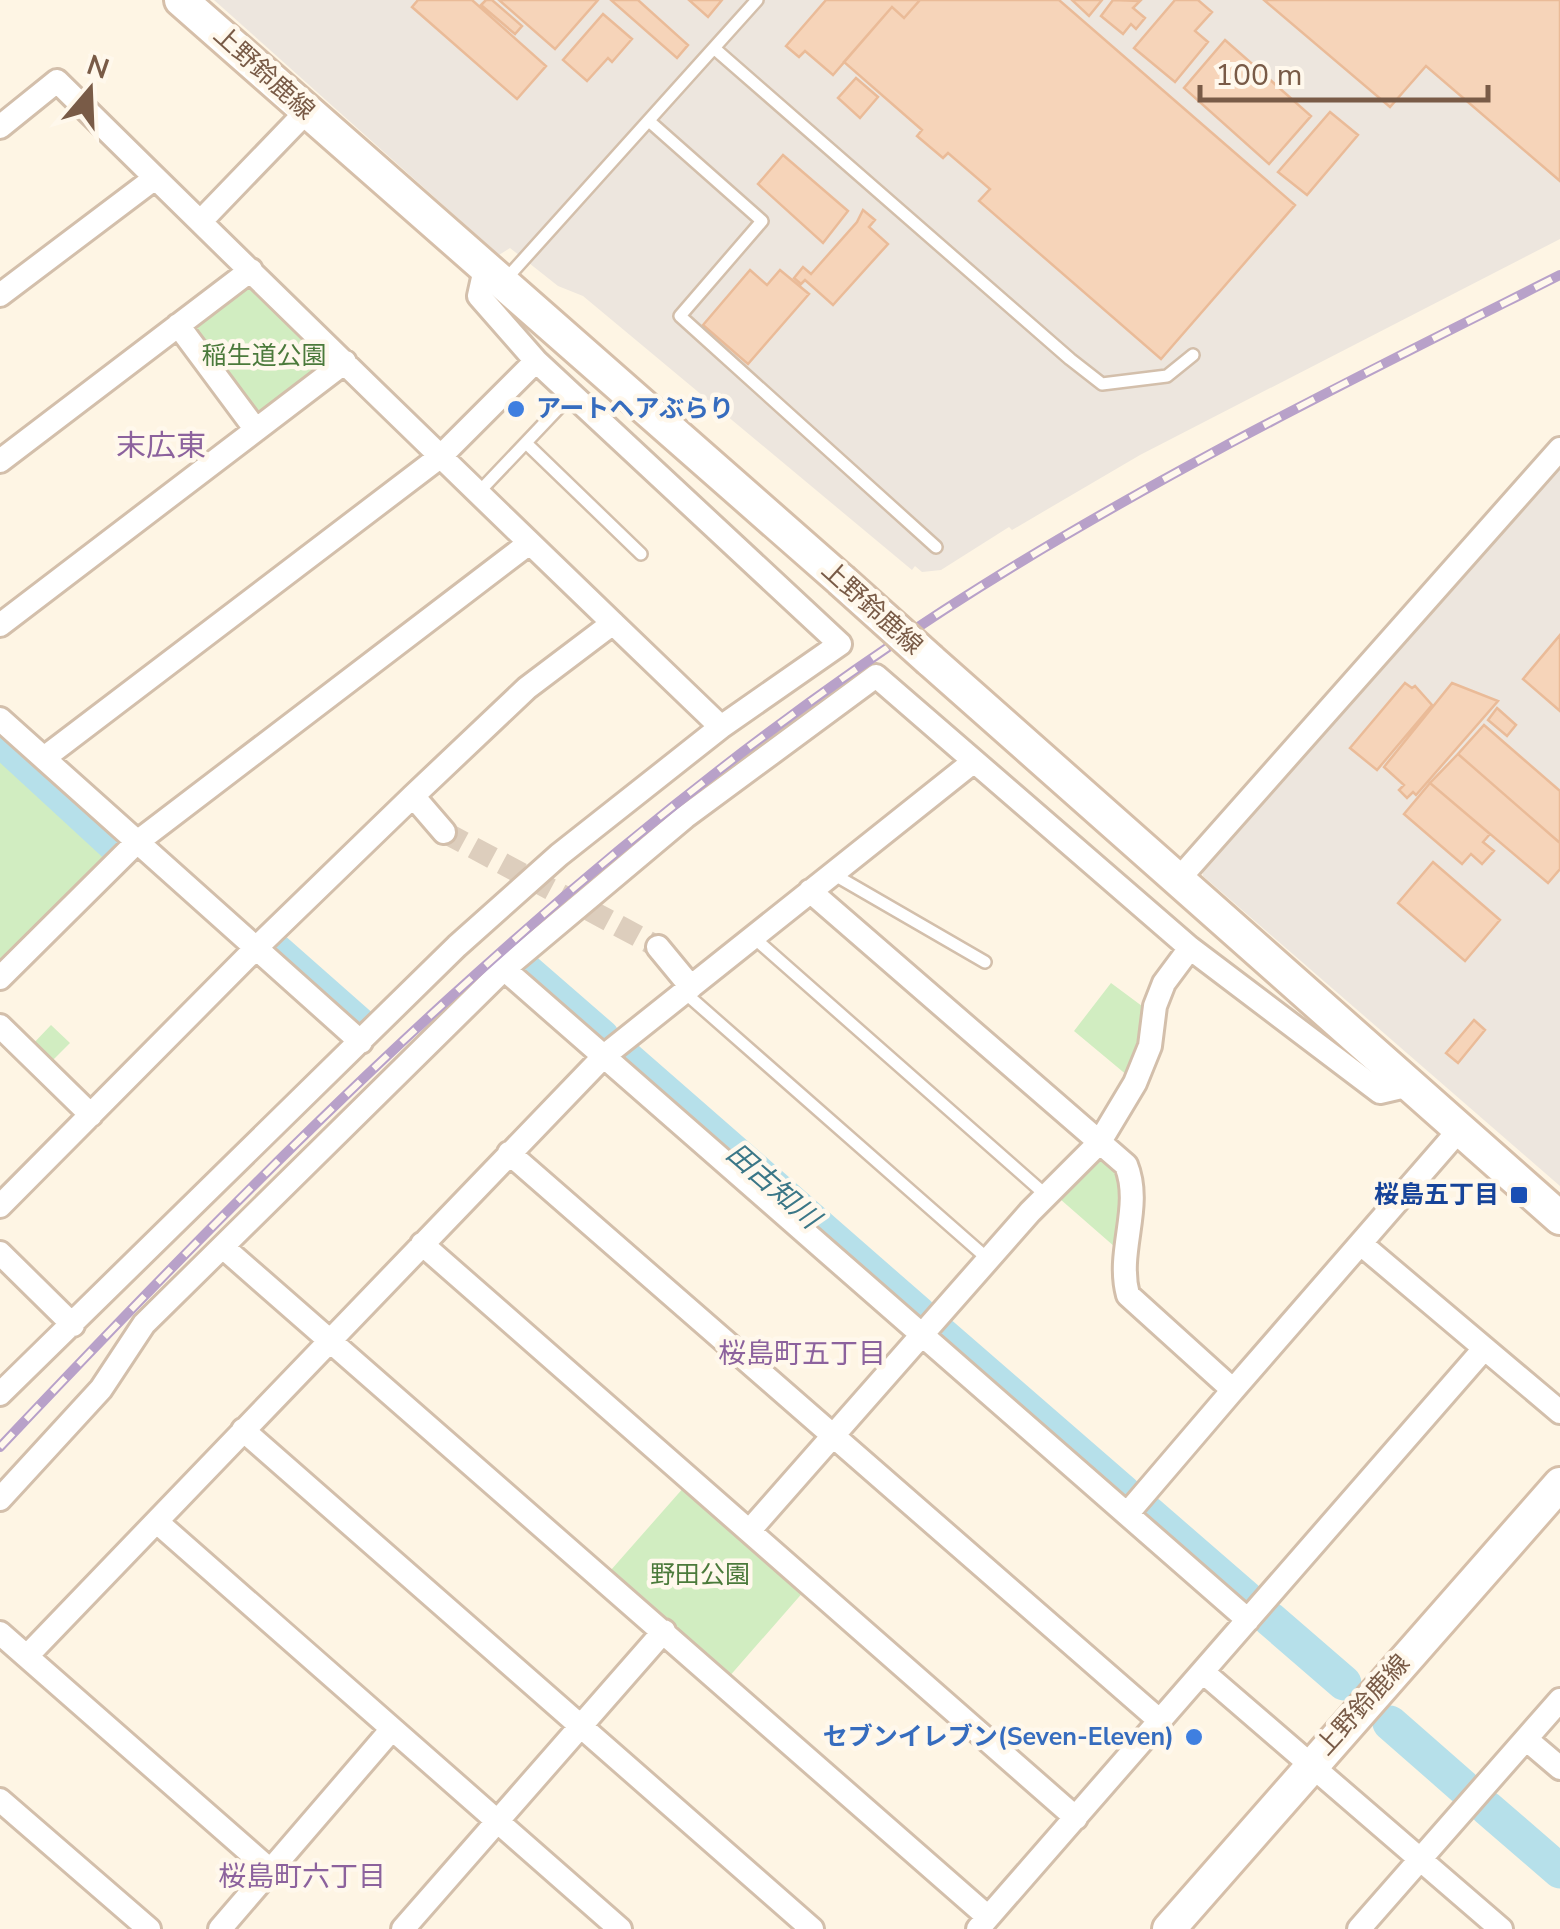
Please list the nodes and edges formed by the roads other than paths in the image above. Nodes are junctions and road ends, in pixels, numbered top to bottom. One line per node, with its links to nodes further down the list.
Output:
1 (182, 0): 4 (main road, 上野鈴鹿線)
2 (757, 0): 3 (lane)
3 (716, 49): 5 (lane); 13 (lane)
4 (307, 111): 8 (street); 10 (main road, 上野鈴鹿線)
5 (649, 122): 10 (lane); 24 (lane)
6 (0, 127): 7 (street)
7 (155, 178): 8 (street); 11 (street)
8 (202, 221): 9 (street)
9 (250, 270): 12 (street); 15 (street)
10 (494, 276): 14 (street); 36 (main road, 上野鈴鹿線, bridge)
11 (0, 296)
12 (178, 326): 17 (street); 21 (street)
13 (1192, 355)
14 (536, 361): 16 (street); 20 (street)
15 (345, 362): 17 (street); 20 (street)
16 (571, 394): 18 (lane); 29 (street)
17 (256, 430): 27 (street)
18 (526, 442): 22 (lane); 25 (lane)
19 (1560, 450): 36 (street)
20 (441, 456): 22 (street); 30 (street)
21 (0, 461)
22 (478, 493): 23 (street)
23 (528, 544): 26 (street); 34 (street)
24 (936, 547)
25 (641, 554)
26 (612, 623): 29 (street); 32 (street)
27 (0, 625)
28 (0, 719): 30 (street)
29 (720, 727): 47 (street)
30 (44, 758): 34 (street)
31 (973, 762): 35 (street); 40 (street); 43 (street)
32 (413, 796): 33 (street); 41 (street)
33 (444, 832)
34 (136, 842): 41 (street); 44 (street)
35 (832, 874): 37 (street); 42 (lane)
36 (1177, 881): 49 (main road, 上野鈴鹿線)
37 (810, 891): 38 (street); 52 (street)
38 (752, 937): 45 (street); 54 (lane)
39 (658, 947): 45 (street)
40 (1190, 948): 49 (street); 52 (street)
41 (255, 949): 47 (street); 50 (street)
42 (986, 962)
43 (504, 969): 48 (street); 59 (street)
44 (0, 978)
45 (687, 989): 48 (street); 61 (lane)
46 (0, 1026): 50 (street)
47 (361, 1042): 62 (street)
48 (604, 1056): 53 (street); 63 (street)
49 (1410, 1085): 51 (main road, 上野鈴鹿線)
50 (91, 1115): 55 (street)
51 (1460, 1128): 56 (main road, 上野鈴鹿線); 58 (street)
52 (1099, 1143): 54 (street); 66 (street)
53 (509, 1154): 57 (street); 70 (street)
54 (1047, 1196): 61 (street)
55 (0, 1206)
56 (1560, 1218)
57 (422, 1244): 64 (street); 75 (street)
58 (1361, 1244): 65 (street); 66 (street)
59 (224, 1248): 64 (street); 72 (street)
60 (0, 1253): 62 (street)
61 (988, 1259): 63 (street)
62 (73, 1325): 67 (street)
63 (922, 1334): 70 (street); 73 (street)
64 (330, 1339): 69 (street); 77 (street)
65 (1483, 1350): 68 (street); 76 (street)
66 (1233, 1390): 73 (street)
67 (0, 1394)
68 (1560, 1412)
69 (243, 1430): 74 (street); 83 (street)
70 (833, 1438): 75 (street); 82 (street)
71 (1560, 1484): 86 (main road, 上野鈴鹿線)
72 (0, 1499)
73 (1126, 1514): 76 (street)
74 (156, 1522): 79 (street); 84 (street)
75 (750, 1530): 89 (street)
76 (1248, 1620): 80 (street)
77 (664, 1631): 83 (street); 94 (street)
78 (0, 1633): 79 (street)
79 (27, 1656): 92 (street)
80 (1203, 1672): 82 (street); 86 (street)
81 (1560, 1700): 85 (street)
82 (1159, 1720): 89 (street)
83 (581, 1727): 90 (street); 99 (street)
84 (392, 1728): 90 (street); 92 (street)
85 (1526, 1739): 87 (street); 91 (street)
86 (1310, 1765): 91 (street); 100 (main road, 上野鈴鹿線)
87 (1560, 1768)
88 (0, 1800): 95 (street)
89 (1076, 1818): 94 (street)
90 (498, 1821): 93 (street); 97 (street)
91 (1421, 1859): 101 (street); 102 (street)
92 (270, 1870): 96 (street)
93 (593, 1920): 98 (street)
94 (983, 1923)
95 (150, 1929)
96 (220, 1929)
97 (403, 1929)
98 (620, 1929)
99 (812, 1929)
100 (1169, 1929)
101 (1358, 1929)
102 (1502, 1929)

